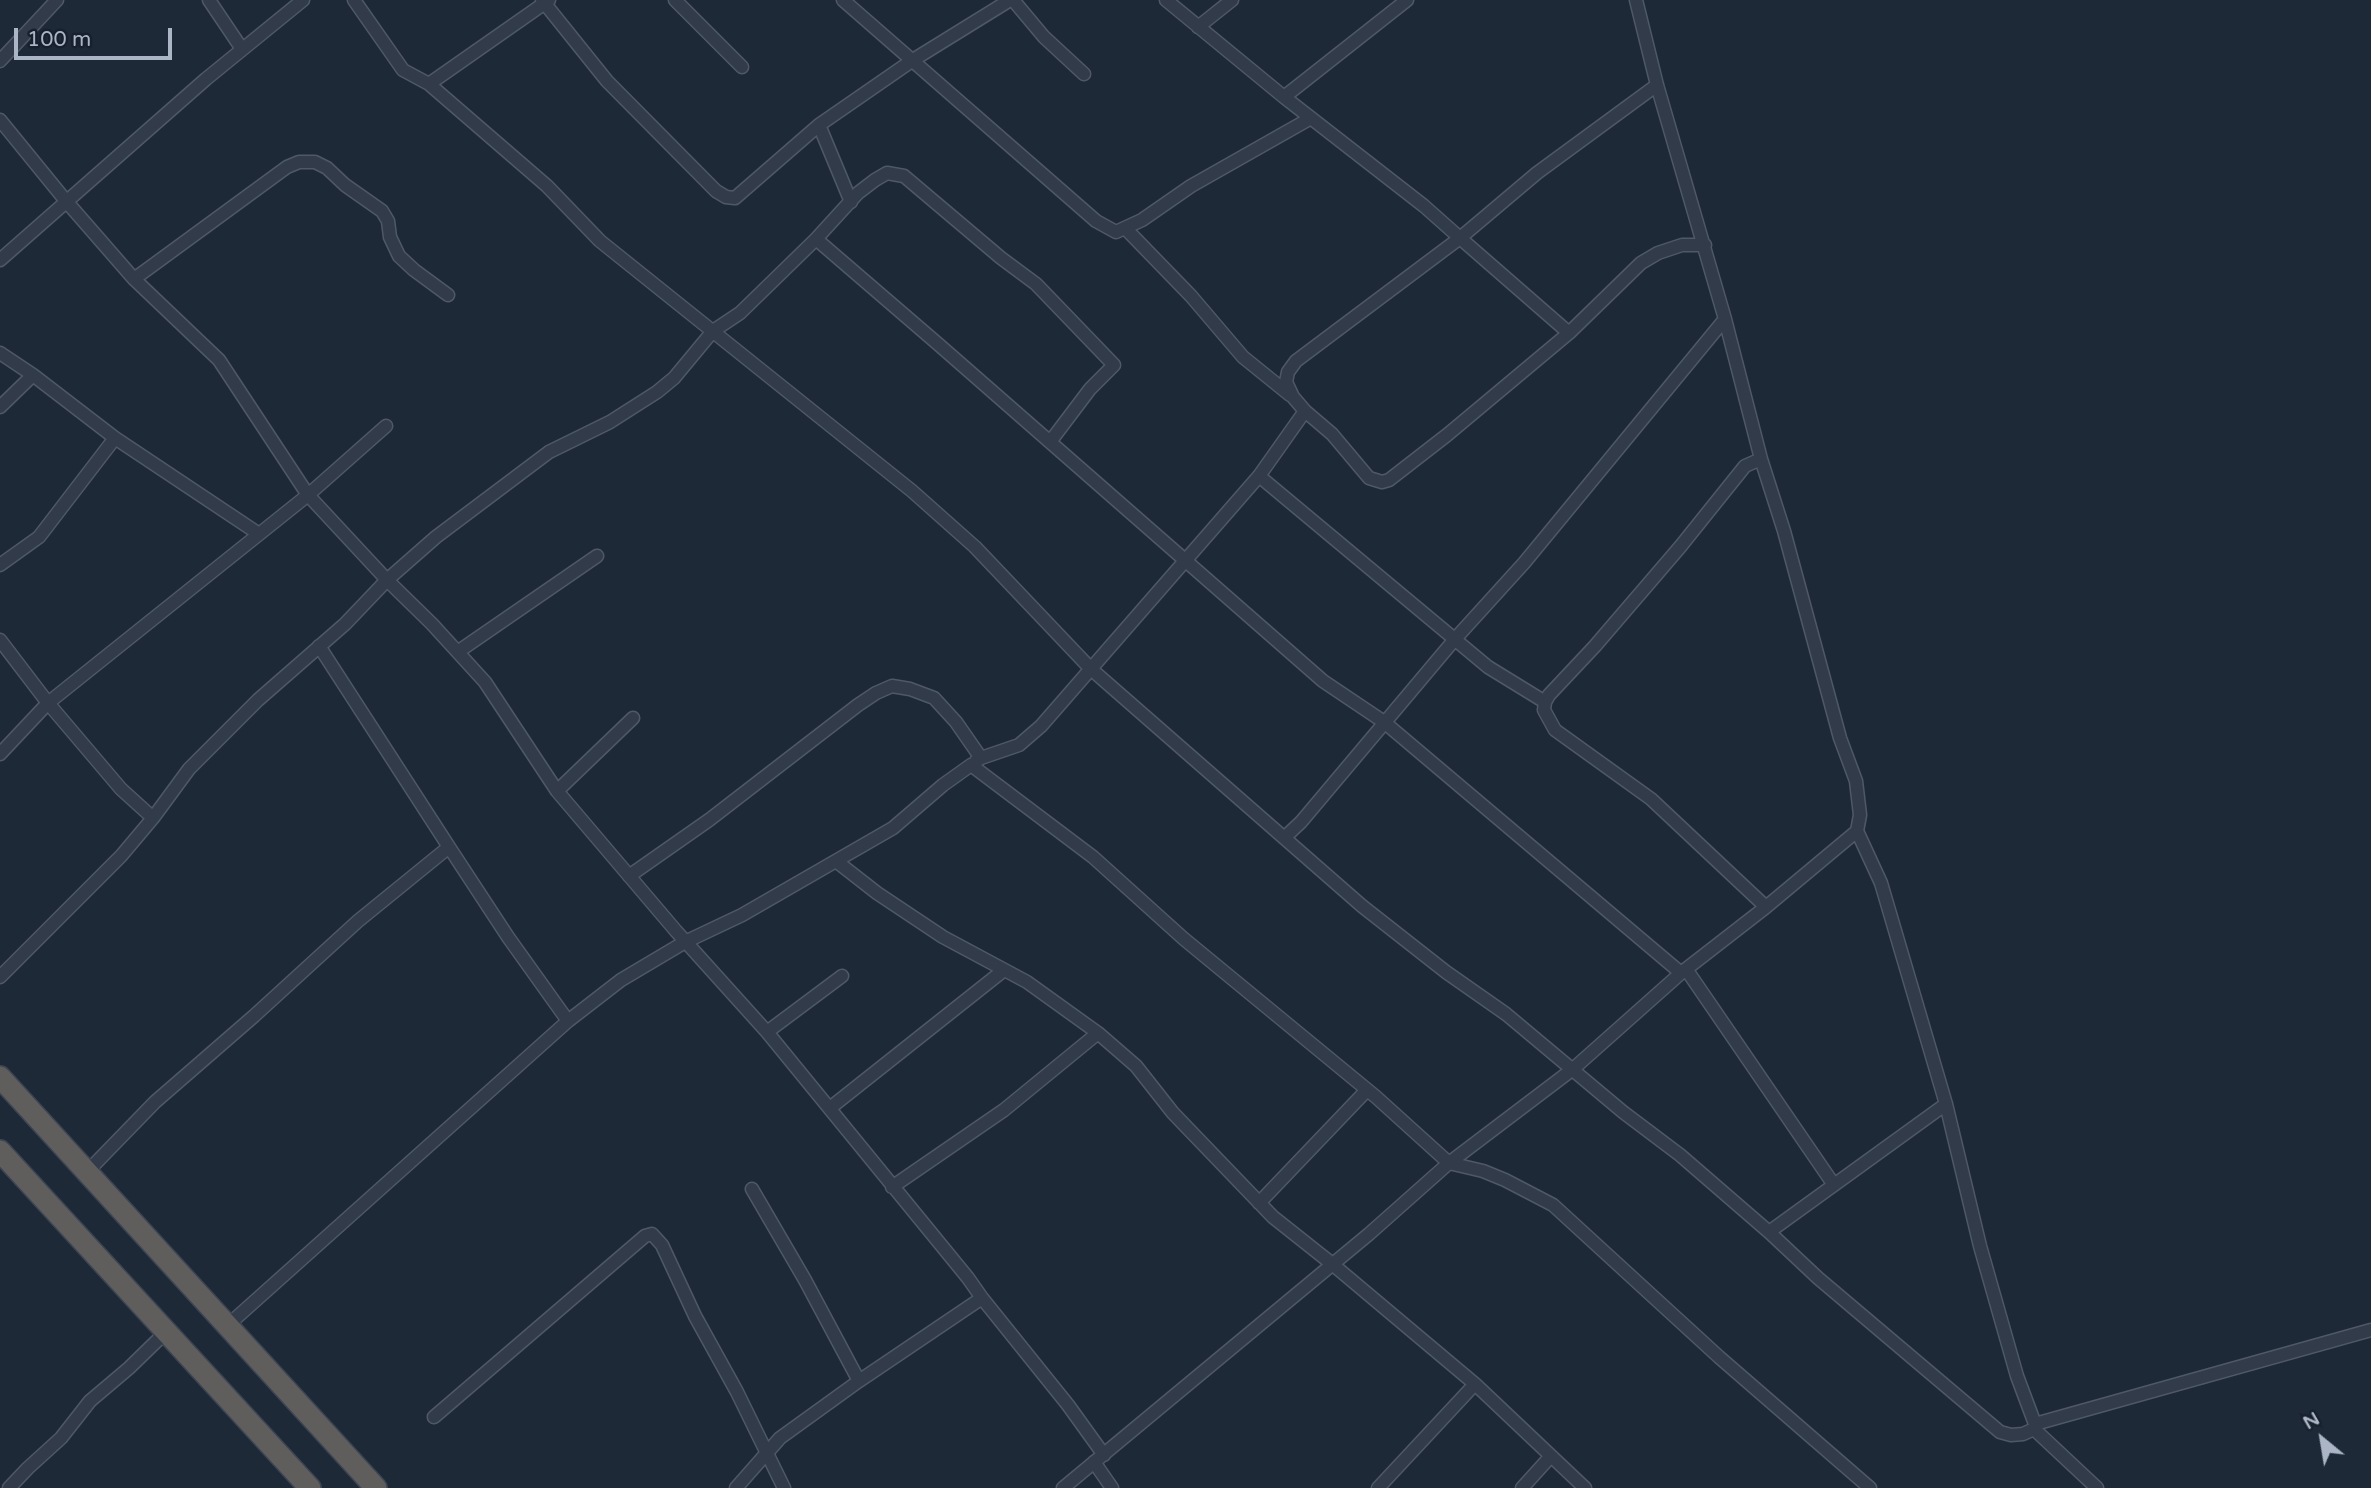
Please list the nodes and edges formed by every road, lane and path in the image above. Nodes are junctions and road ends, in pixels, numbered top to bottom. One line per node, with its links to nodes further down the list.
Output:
1 (57, 0): 16 (street)
2 (209, 0): 14 (street)
3 (303, 0): 14 (street)
4 (354, 0): 19 (street)
5 (675, 0): 17 (street)
6 (843, 0): 15 (street)
7 (1011, 0): 15 (street); 18 (street)
8 (1166, 0): 13 (street)
9 (1232, 0): 13 (street)
10 (1408, 0): 21 (street)
11 (1636, 0): 20 (street)
12 (545, 1): 19 (street); 24 (street)
13 (1198, 27): 21 (street)
14 (243, 49): 25 (street)
15 (913, 60): 24 (street); 27 (street)
16 (0, 61)
17 (743, 66)
18 (1084, 74)
19 (429, 83): 35 (street)
20 (1657, 85): 28 (street); 30 (street)
21 (1284, 96): 22 (street)
22 (1311, 118): 27 (street); 28 (street)
23 (0, 120): 25 (street)
24 (819, 125): 26 (street)
25 (66, 201): 31 (street); 32 (street)
26 (851, 202): 29 (street); 44 (street)
27 (1126, 229): 39 (street)
28 (1460, 237): 36 (street); 39 (street)
29 (816, 239): 35 (street); 44 (street)
30 (1704, 245): 34 (street); 36 (street)
31 (0, 260)
32 (134, 279): 33 (street); 47 (street)
33 (448, 295)
34 (1725, 319): 45 (street); 53 (street)
35 (713, 331): 52 (street); 57 (street)
36 (1569, 333): 41 (street)
37 (0, 353): 38 (street)
38 (33, 375): 40 (street); 43 (street)
39 (1293, 397): 41 (street)
40 (0, 407)
41 (1305, 411): 46 (street)
42 (386, 426): 47 (street)
43 (115, 438): 48 (street); 51 (street)
44 (1049, 442): 50 (street)
45 (1761, 459): 58 (street); 66 (street)
46 (1259, 476): 50 (street); 53 (street)
47 (308, 495): 48 (street); 52 (street)
48 (259, 534): 59 (street)
49 (597, 556): 56 (street)
50 (1186, 562): 57 (street); 61 (street)
51 (0, 565)
52 (387, 580): 55 (street); 56 (street)
53 (1455, 639): 58 (street); 61 (street)
54 (0, 640): 59 (street)
55 (319, 646): 65 (street); 68 (street)
56 (459, 651): 64 (street)
57 (1091, 669): 63 (street); 67 (street)
58 (1545, 702): 71 (street)
59 (48, 703): 62 (street); 65 (street)
60 (633, 718): 64 (street)
61 (1384, 722): 67 (street); 74 (street)
62 (0, 754)
63 (976, 761): 69 (street); 70 (street); 82 (street)
64 (557, 791): 70 (street)
65 (153, 818): 76 (street)
66 (1857, 831): 71 (street); 83 (street)
67 (1284, 838): 80 (street)
68 (449, 847): 77 (street); 87 (street)
69 (836, 861): 72 (street); 73 (street)
70 (629, 876): 72 (street)
71 (1766, 907): 74 (street)
72 (685, 942): 77 (street); 78 (street)
73 (1004, 970): 79 (street); 84 (street)
74 (1683, 971): 80 (street); 88 (street)
75 (842, 976): 78 (street)
76 (0, 977)
77 (568, 1021): 95 (street)
78 (767, 1032): 84 (street)
79 (1098, 1033): 89 (street); 91 (street)
80 (1573, 1069): 86 (street); 92 (street)
81 (0, 1077): 87 (highway)
82 (1367, 1090): 86 (street); 91 (street)
83 (1946, 1104): 88 (street); 101 (street)
84 (830, 1108): 89 (street)
85 (0, 1151): 97 (highway)
86 (1449, 1163): 93 (street); 115 (street)
87 (87, 1172): 95 (highway)
88 (1834, 1185): 92 (street)
89 (891, 1186): 94 (street)
90 (752, 1189): 98 (street)
91 (1259, 1203): 93 (street)
92 (1769, 1231): 101 (street)
93 (1331, 1263): 99 (street); 104 (street)
94 (982, 1298): 98 (street); 104 (street)
95 (227, 1326): 107 (highway)
96 (2371, 1330): 101 (street)
97 (166, 1332): 105 (street); 106 (highway)
98 (859, 1381): 102 (street)
99 (1475, 1384): 103 (street); 112 (street)
100 (435, 1416): 102 (street)
101 (2034, 1426): 116 (street)
102 (767, 1455): 108 (street); 109 (street)
103 (1551, 1456): 113 (street); 114 (street)
104 (1099, 1459): 110 (street); 111 (street)
105 (9, 1488)
106 (310, 1488)
107 (376, 1488)
108 (736, 1488)
109 (784, 1488)
110 (1063, 1488)
111 (1112, 1488)
112 (1378, 1488)
113 (1522, 1488)
114 (1585, 1488)
115 (1870, 1488)
116 (2097, 1488)

